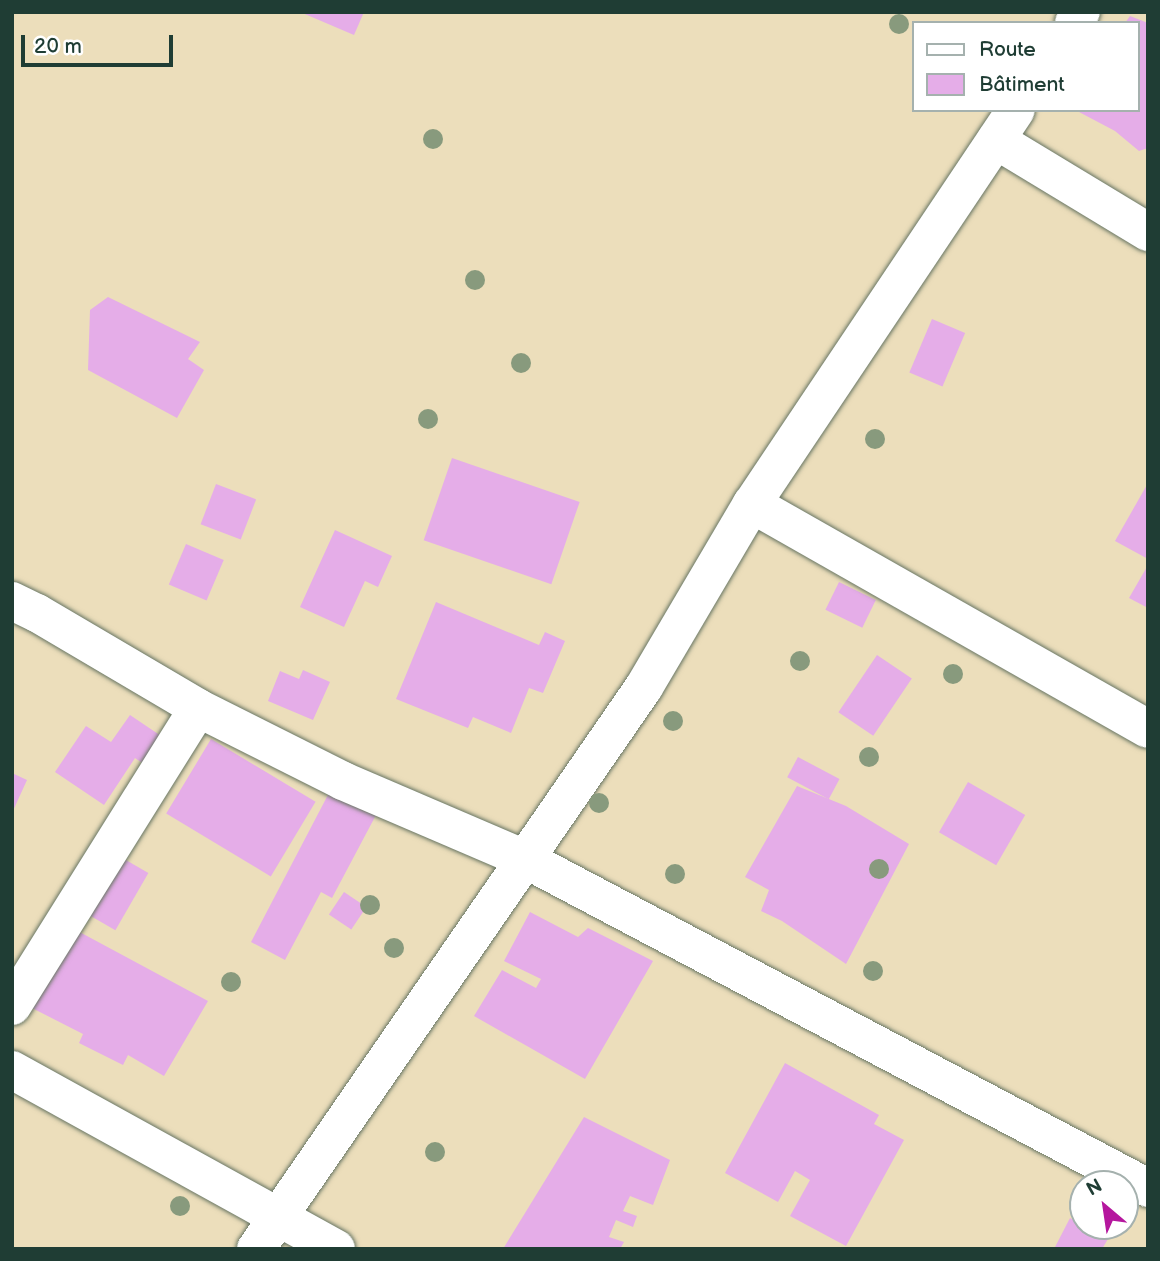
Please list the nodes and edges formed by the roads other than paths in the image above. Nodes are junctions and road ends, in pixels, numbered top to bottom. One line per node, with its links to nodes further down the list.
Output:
1 (1006, 125): 2 (street); 3 (street)
2 (1148, 232)
3 (752, 503): 6 (street); 7 (street)
4 (12, 601): 5 (street)
5 (198, 708): 7 (street); 8 (street)
6 (1148, 729)
7 (523, 858): 10 (street); 11 (street)
8 (12, 1006)
9 (12, 1070): 11 (street)
10 (1148, 1188)
11 (276, 1217): 12 (street); 13 (street)
12 (256, 1249)
13 (336, 1249)

